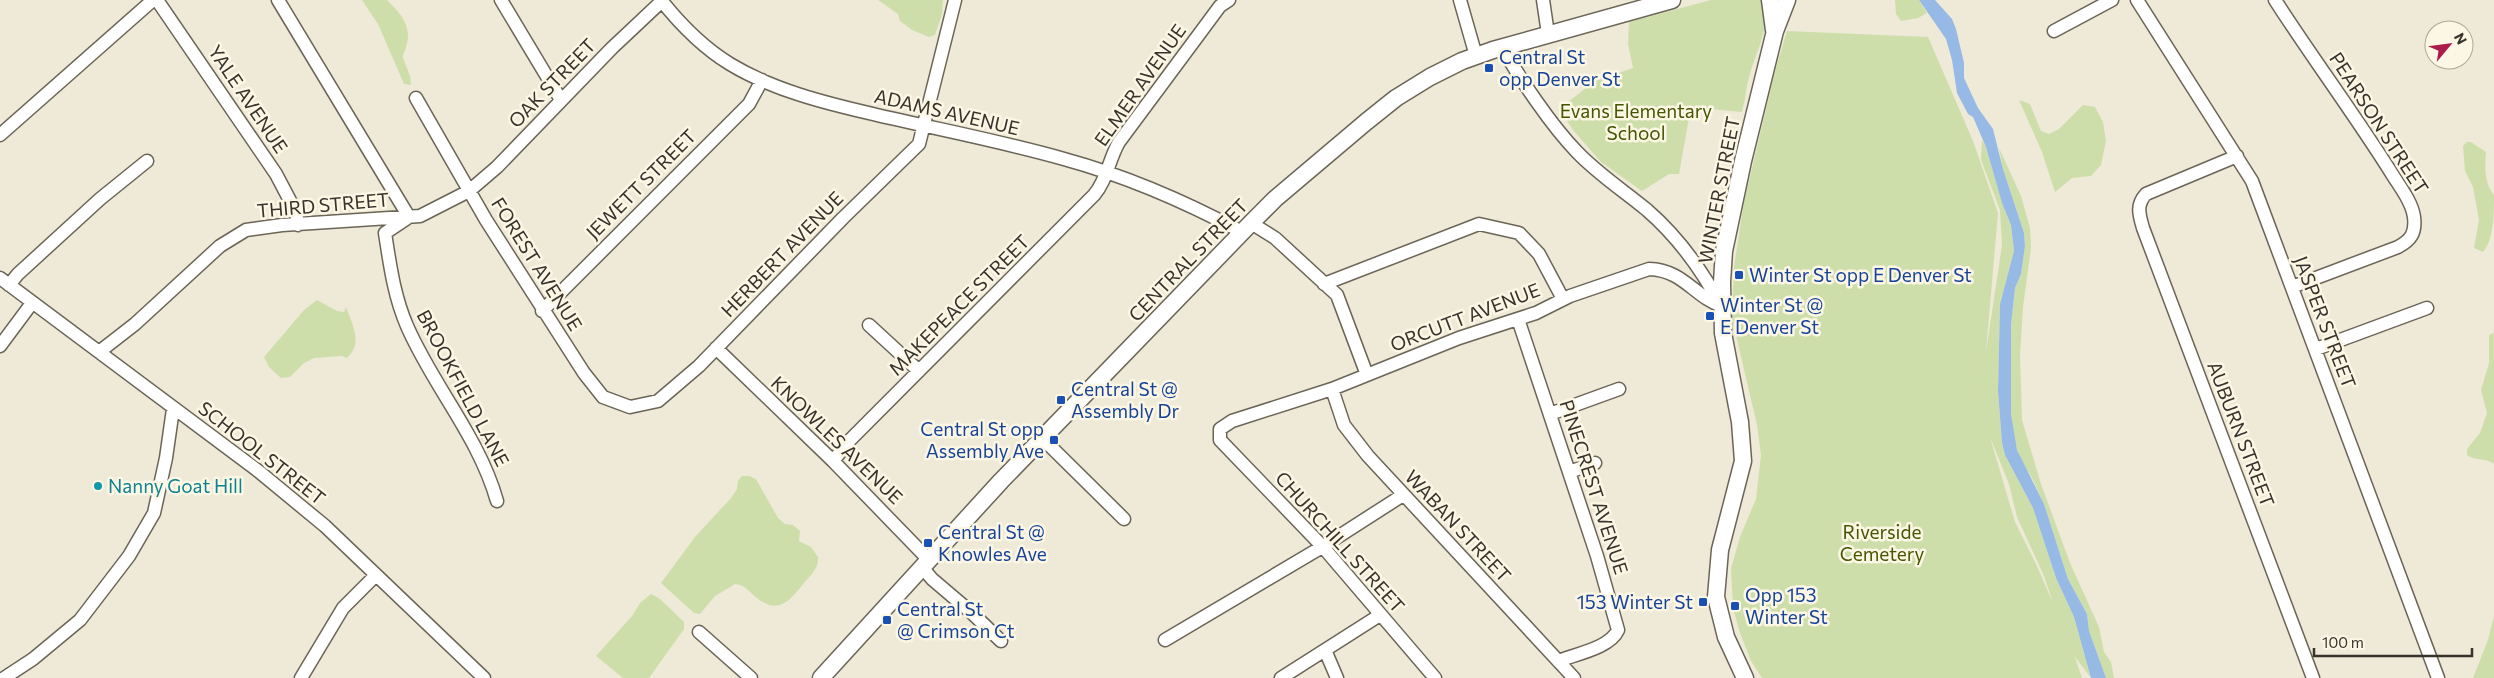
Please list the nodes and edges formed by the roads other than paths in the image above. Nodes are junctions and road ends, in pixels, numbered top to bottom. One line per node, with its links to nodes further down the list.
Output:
1 (155, 0): 24 (street); 30 (street, YALE AVENUE)
2 (278, 0): 29 (street)
3 (501, 0): 22 (street)
4 (956, 0): 23 (street, HERBERT AVENUE)
5 (1229, 0): 27 (street, ELMER AVENUE)
6 (1460, 0): 19 (street)
7 (1543, 0): 17 (street)
8 (1770, 0): 15 (main road, WINTER STREET)
9 (1787, 0): 15 (main road, WINTER STREET)
10 (2112, 0): 16 (street)
11 (2137, 0): 25 (street, JASPER STREET)
12 (2275, 0): 34 (street, PEARSON STREET)
13 (662, 1): 20 (street, ADAMS AVENUE); 22 (street, OAK STREET)
14 (1667, 1): 17 (main road, CENTRAL STREET)
15 (1774, 31): 37 (main road, WINTER STREET)
16 (2054, 31)
17 (1548, 34): 18 (main road, CENTRAL STREET)
18 (1502, 47): 19 (main road, CENTRAL STREET); 37 (street)
19 (1476, 56): 31 (main road, CENTRAL STREET)
20 (762, 80): 23 (street, ADAMS AVENUE); 39 (street, JEWETT STREET)
21 (416, 98): 28 (street, FOREST AVENUE)
22 (561, 100): 28 (street, OAK STREET)
23 (924, 126): 27 (street, ADAMS AVENUE); 43 (street, HERBERT AVENUE)
24 (0, 136)
25 (2237, 156): 34 (street, JASPER STREET); 80 (street, AUBURN STREET)
26 (147, 161): 32 (street)
27 (1106, 172): 31 (street, ADAMS AVENUE); 46 (street, MAKEPEACE STREET)
28 (470, 191): 29 (street, THIRD STREET); 39 (street, FOREST AVENUE)
29 (409, 217): 30 (street, THIRD STREET); 59 (street, BROOKFIELD LANE)
30 (298, 225): 45 (street, THIRD STREET)
31 (1247, 228): 33 (street, ADAMS AVENUE); 54 (main road, CENTRAL STREET)
32 (4, 282): 36 (street, SCHOOL STREET)
33 (1324, 284): 35 (street); 47 (street, ADAMS AVENUE)
34 (2292, 287): 44 (street, JASPER STREET)
35 (1563, 299): 37 (street, ORCUTT AVENUE); 40 (street, ORCUTT AVENUE)
36 (32, 303): 42 (street); 45 (street, SCHOOL STREET)
37 (1722, 306): 79 (main road, WINTER STREET)
38 (2427, 308): 44 (street)
39 (542, 310): 50 (street, FOREST AVENUE)
40 (1518, 319): 47 (street, ORCUTT AVENUE); 52 (street, PINECREST AVENUE)
41 (869, 325): 46 (street)
42 (0, 346)
43 (716, 348): 50 (street, HERBERT AVENUE); 55 (street, KNOWLES AVENUE)
44 (2316, 349): 81 (street, JASPER STREET)
45 (99, 352): 51 (street, SCHOOL STREET)
46 (919, 371): 55 (street, MAKEPEACE STREET)
47 (1368, 375): 48 (street, ORCUTT AVENUE)
48 (1332, 389): 53 (street, ORCUTT AVENUE); 58 (street, WABAN STREET)
49 (1619, 389): 52 (street)
50 (658, 401)
51 (173, 408): 63 (street, SCHOOL STREET); 71 (street)
52 (1550, 414): 57 (street, PINECREST AVENUE)
53 (1219, 432): 61 (street, CHURCHILL STREET)
54 (1043, 438): 60 (street); 62 (main road, CENTRAL STREET)
55 (833, 461): 62 (street, KNOWLES AVENUE)
56 (1595, 463): 57 (street)
57 (1569, 472): 69 (street, PINECREST AVENUE)
58 (1403, 495): 61 (street); 69 (street, WABAN STREET)
59 (497, 501)
60 (1124, 519)
61 (1322, 547): 64 (street, CHURCHILL STREET); 66 (street)
62 (926, 563): 67 (street, KNOWLES AVENUE); 70 (main road, CENTRAL STREET)
63 (376, 575): 72 (street); 73 (street, SCHOOL STREET)
64 (1380, 615): 68 (street); 77 (street, CHURCHILL STREET)
65 (700, 632): 74 (street)
66 (1165, 640)
67 (1001, 641)
68 (1325, 650): 75 (street); 76 (street)
69 (1558, 661): 78 (street, WABAN STREET)
70 (828, 676)
71 (4, 678)
72 (301, 678)
73 (484, 678)
74 (751, 678)
75 (1281, 678)
76 (1337, 678)
77 (1435, 678)
78 (1574, 678)
79 (1745, 678)
80 (2313, 678)
81 (2438, 678)

